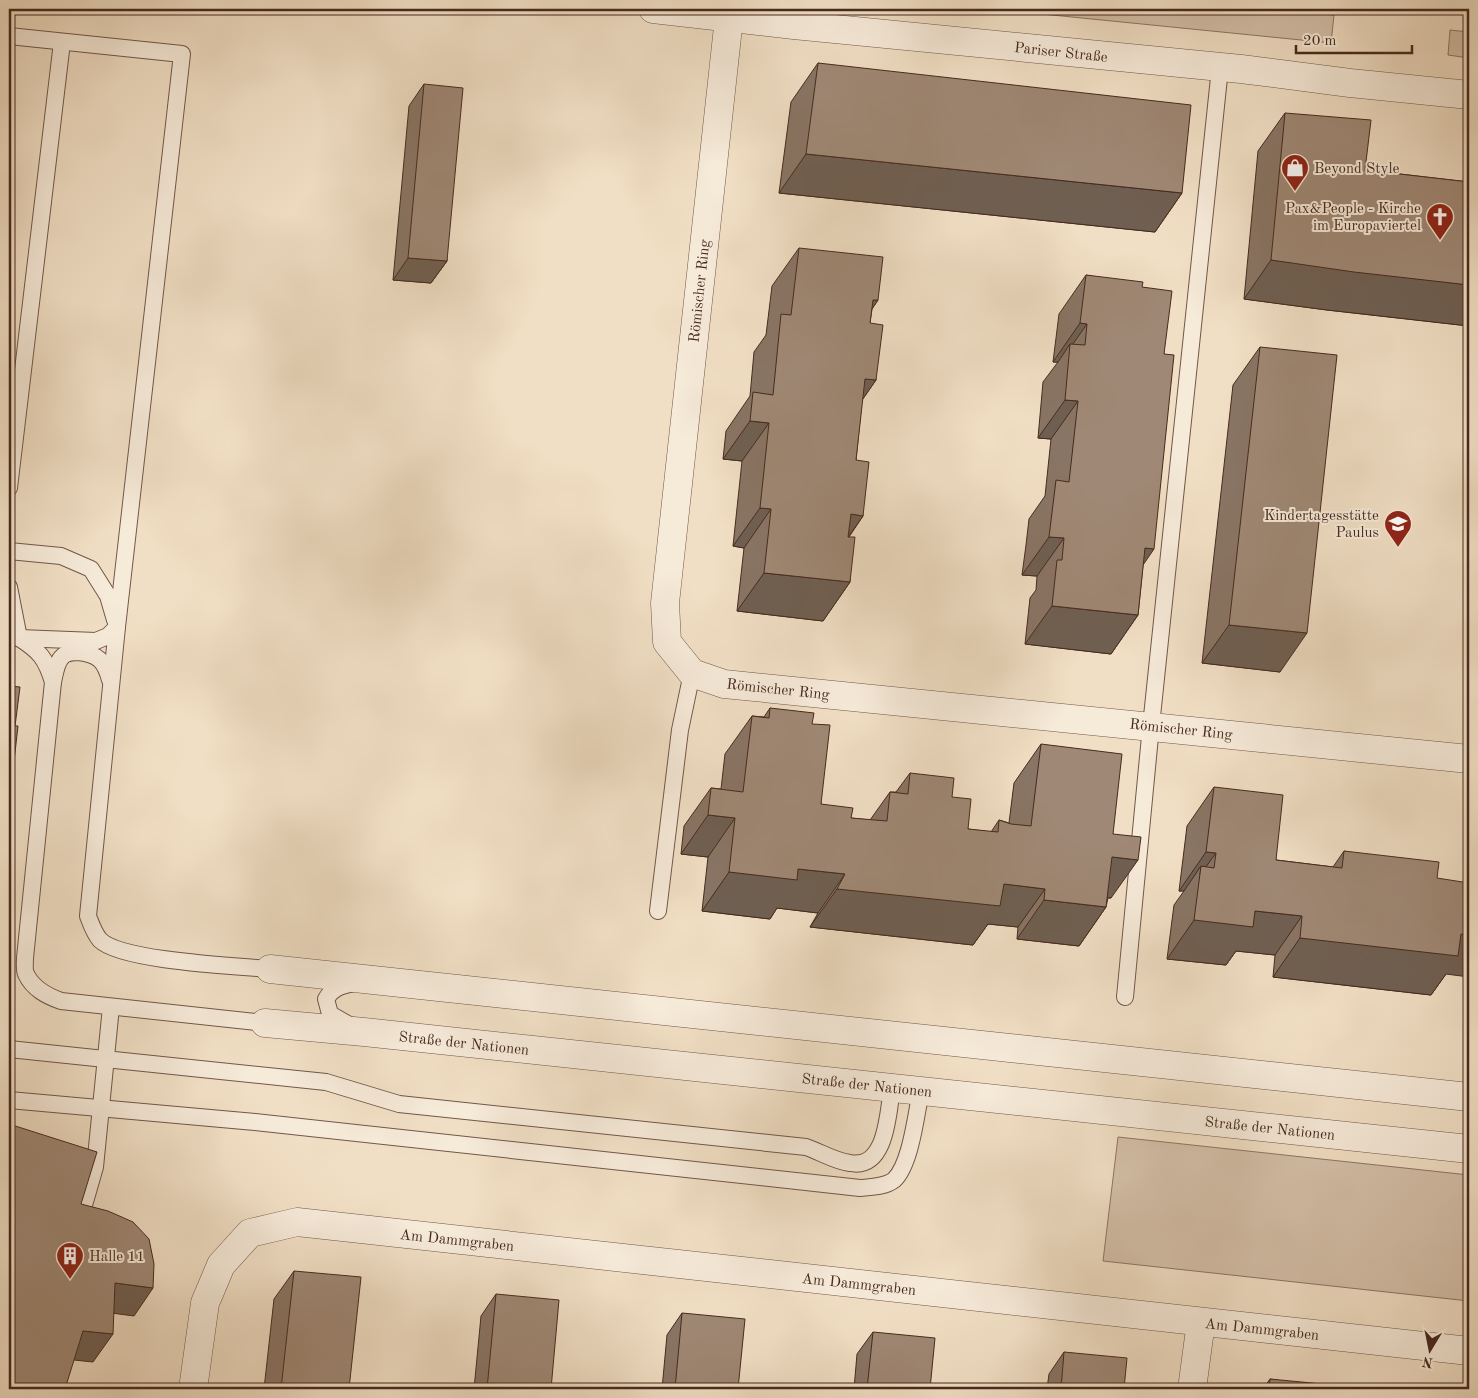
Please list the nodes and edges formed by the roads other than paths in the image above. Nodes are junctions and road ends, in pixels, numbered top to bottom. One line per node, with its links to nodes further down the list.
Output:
1 (653, 9): 2 (street, Pariser Straße)
2 (729, 18): 5 (street, Pariser Straße); 12 (street, Römischer Ring)
3 (9, 36): 4 (lane)
4 (62, 42): 7 (lane); 10 (lane)
5 (1220, 68): 6 (street, Pariser Straße); 15 (lane)
6 (1469, 95)
7 (9, 488)
8 (9, 551): 10 (lane)
9 (9, 587): 11 (lane)
10 (117, 627): 11 (lane); 14 (lane)
11 (14, 637): 13 (lane)
12 (692, 673): 15 (street, Römischer Ring); 17 (lane)
13 (53, 682): 14 (lane); 21 (lane)
14 (111, 682): 18 (lane)
15 (1151, 726): 16 (street, Römischer Ring); 20 (lane)
16 (1469, 759)
17 (658, 911)
18 (270, 969): 19 (street)
19 (370, 979): 23 (lane); 28 (street)
20 (1125, 996)
21 (111, 1007): 22 (lane); 25 (lane)
22 (264, 1023): 23 (street, Straße der Nationen)
23 (364, 1032): 26 (street, Straße der Nationen)
24 (9, 1049): 25 (lane)
25 (106, 1059): 26 (lane); 30 (lane)
26 (892, 1088): 27 (street, Straße der Nationen)
27 (921, 1091): 30 (lane); 31 (street, Straße der Nationen)
28 (1469, 1097)
29 (9, 1100): 30 (lane)
30 (101, 1109): 32 (lane)
31 (1469, 1149)
32 (75, 1236)
33 (1201, 1322): 34 (street, Am Dammgraben); 35 (street, Am Dammgraben); 36 (street)
34 (1469, 1352)
35 (193, 1389)
36 (1192, 1389)

